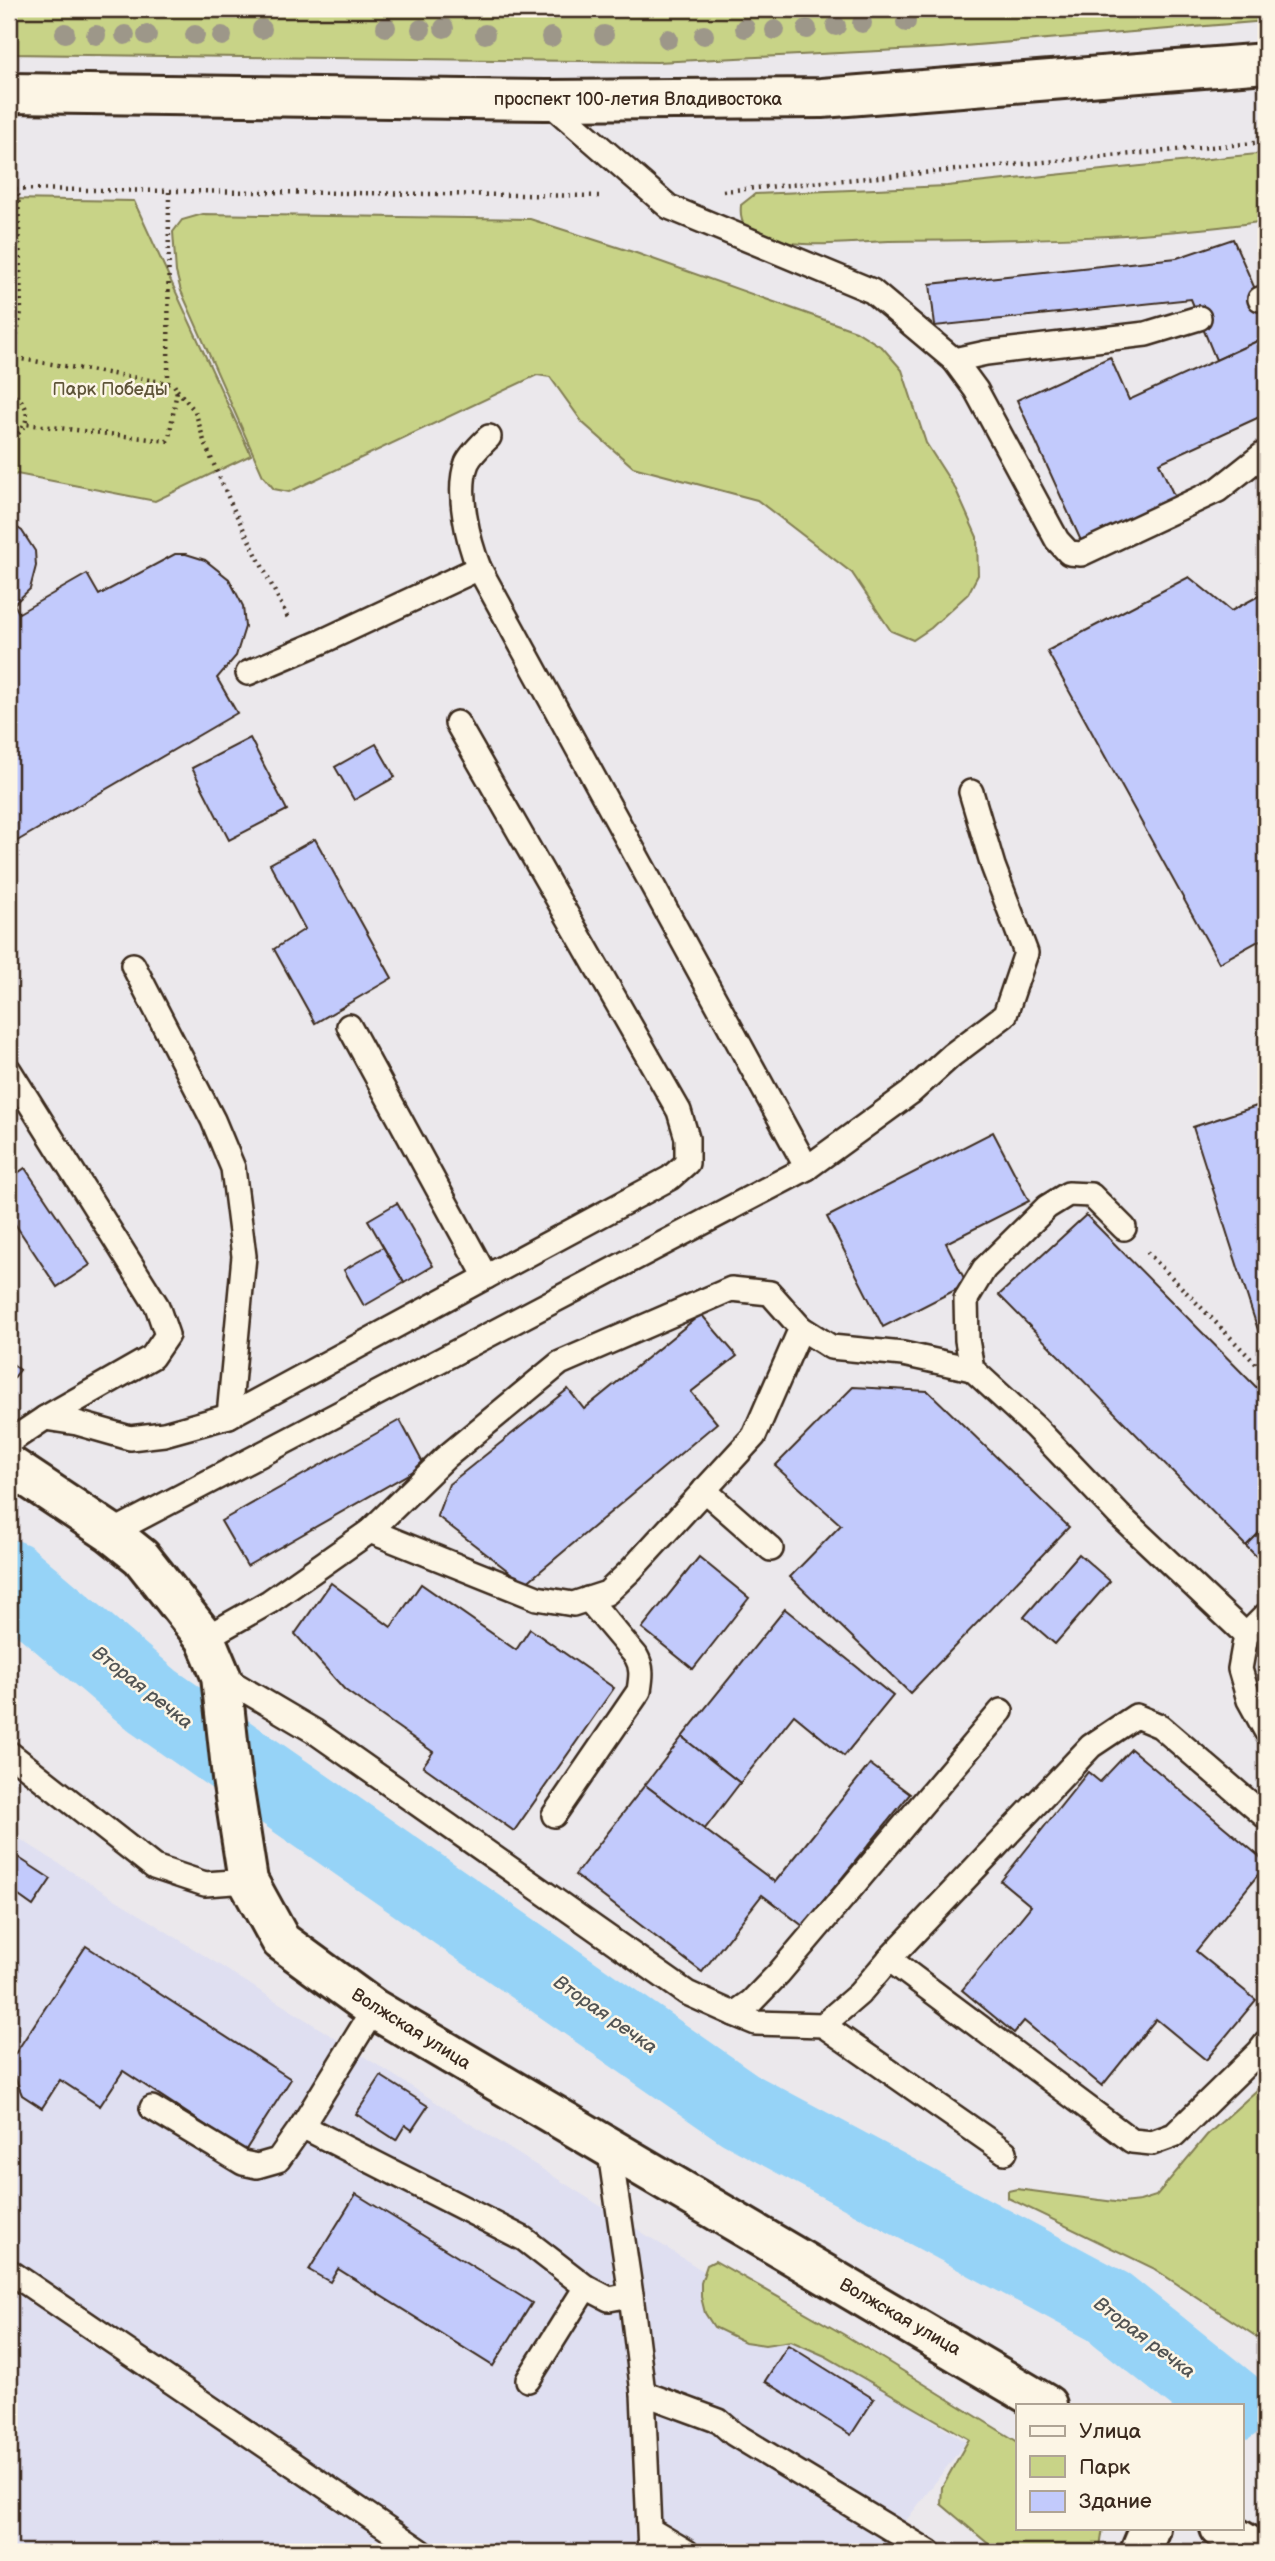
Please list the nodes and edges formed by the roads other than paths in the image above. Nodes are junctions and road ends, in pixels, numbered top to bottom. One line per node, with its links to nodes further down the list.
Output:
1 (1266, 63): 3 (main road, проспект 100-летия Владивостока)
2 (9, 93): 3 (main road, проспект 100-летия Владивостока)
3 (545, 100): 5 (lane)
4 (1199, 318): 5 (lane)
5 (954, 360): 7 (lane)
6 (489, 437): 8 (lane)
7 (1266, 452)
8 (479, 568): 9 (lane); 15 (lane)
9 (248, 673)
10 (457, 723): 17 (lane)
11 (971, 792): 15 (lane)
12 (133, 965): 20 (lane)
13 (349, 1026): 17 (lane)
14 (9, 1070): 21 (lane)
15 (807, 1168): 26 (lane)
16 (1124, 1228): 19 (lane)
17 (486, 1278): 20 (lane)
18 (801, 1328): 19 (lane); 24 (lane); 25 (lane)
19 (972, 1369): 30 (lane)
20 (229, 1416): 21 (lane)
21 (45, 1418): 22 (lane)
22 (9, 1442)
23 (9, 1465): 26 (main road, Волжская улица)
24 (704, 1490): 27 (lane); 28 (lane)
25 (370, 1531): 28 (lane); 31 (lane)
26 (111, 1532): 31 (main road, Волжская улица)
27 (771, 1549)
28 (587, 1599): 36 (lane)
29 (1266, 1615): 30 (lane)
30 (1246, 1635): 34 (lane)
31 (205, 1637): 32 (main road, Волжская улица)
32 (221, 1676): 38 (main road, Волжская улица); 41 (lane)
33 (1001, 1711): 41 (lane)
34 (1266, 1731)
35 (9, 1753): 38 (lane)
36 (554, 1815)
37 (1266, 1817): 39 (lane)
38 (248, 1881): 40 (main road, Волжская улица)
39 (889, 1959): 42 (lane); 43 (lane)
40 (374, 2009): 45 (lane); 46 (main road, Волжская улица)
41 (734, 2014): 42 (lane)
42 (823, 2025): 47 (lane)
43 (1266, 2043)
44 (152, 2108): 45 (lane)
45 (302, 2126): 49 (lane)
46 (608, 2146): 50 (lane); 53 (main road, Волжская улица)
47 (1005, 2152)
48 (9, 2271): 57 (lane)
49 (586, 2287): 50 (lane); 51 (lane)
50 (631, 2295): 52 (lane)
51 (528, 2380)
52 (643, 2393): 56 (lane); 59 (lane)
53 (1045, 2404)
54 (1149, 2530): 60 (main road)
55 (1223, 2530): 61 (main road)
56 (650, 2541): 58 (lane)
57 (422, 2552)
58 (687, 2552)
59 (929, 2552)
60 (1140, 2552)
61 (1260, 2552)

